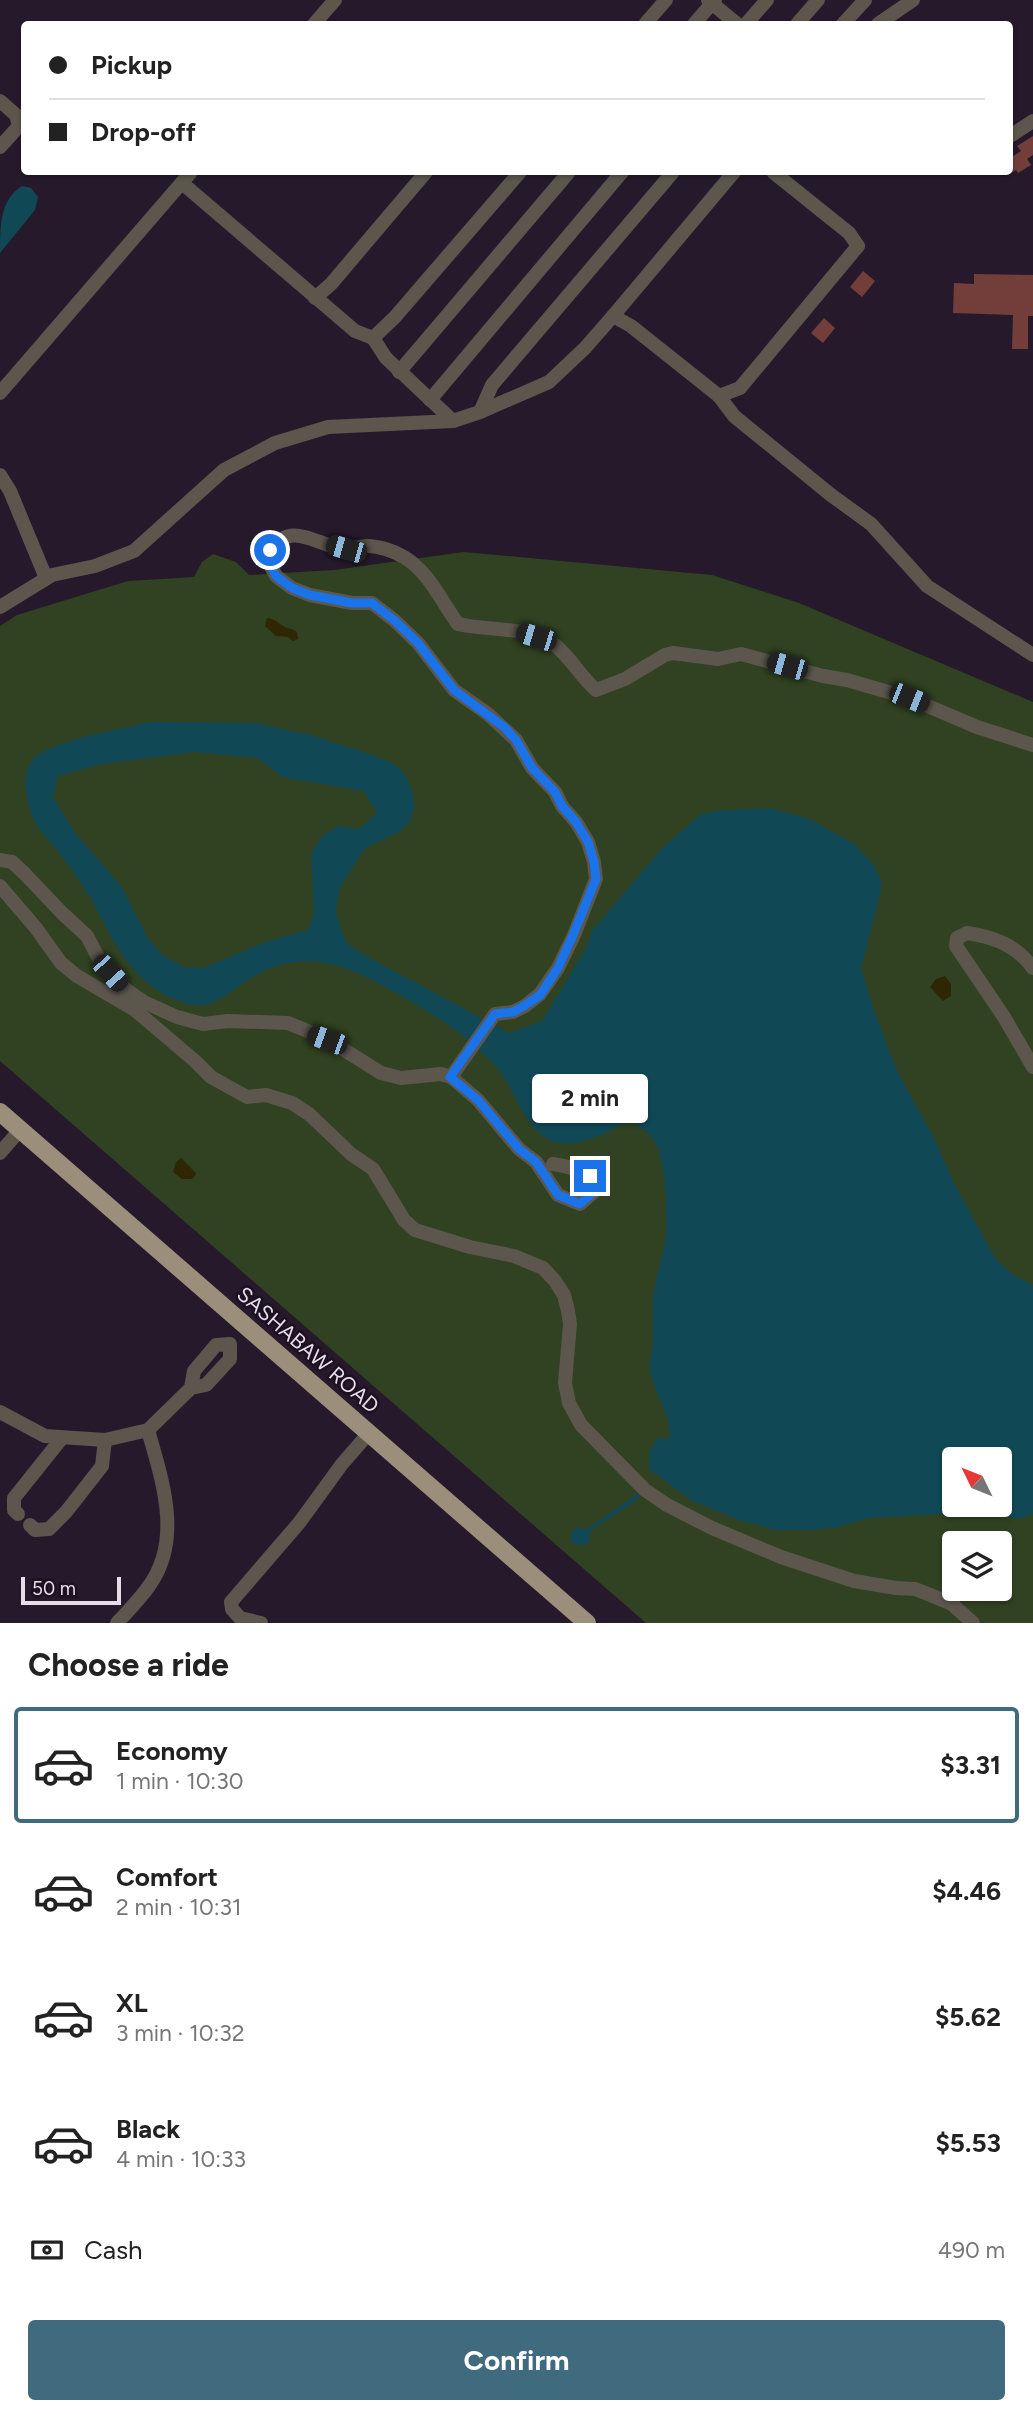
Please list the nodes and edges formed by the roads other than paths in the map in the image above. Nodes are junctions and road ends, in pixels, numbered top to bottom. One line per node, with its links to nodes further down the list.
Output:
1 (335, 0): 9 (lane)
2 (666, 0): 10 (lane)
3 (767, 0): 13 (lane)
4 (818, 0): 14 (lane)
5 (865, 0): 15 (lane)
6 (913, 0): 8 (lane)
7 (712, 1): 11 (lane); 12 (lane)
8 (897, 19)
9 (317, 21)
10 (648, 21)
11 (696, 21)
12 (734, 21)
13 (749, 21)
14 (800, 21)
15 (846, 21)
16 (0, 101): 19 (lane)
17 (1033, 121): 18 (lane)
18 (1013, 134)
19 (0, 147)
20 (423, 175): 28 (lane)
21 (517, 175): 30 (lane)
22 (566, 175): 31 (lane)
23 (619, 175): 34 (lane)
24 (670, 175): 35 (lane)
25 (731, 175): 29 (lane)
26 (778, 175): 33 (lane)
27 (186, 177): 28 (lane); 32 (lane)
28 (315, 298): 30 (lane)
29 (613, 316): 33 (lane); 35 (lane)
30 (373, 338): 31 (lane)
31 (399, 372): 34 (lane)
32 (0, 393)
33 (719, 396): 40 (lane)
34 (430, 400): 36 (lane)
35 (480, 412): 36 (lane)
36 (453, 421): 38 (lane)
37 (0, 475): 38 (lane)
38 (46, 578): 39 (lane)
39 (0, 607)
40 (1033, 655)
41 (1033, 745): 46 (lane)
42 (0, 860): 46 (lane)
43 (0, 886): 62 (lane)
44 (1033, 968): 45 (lane)
45 (1033, 1067)
46 (450, 1077): 50 (lane)
47 (2, 1117): 48 (main road, SASHABAW ROAD)
48 (20, 1130): 49 (lane); 51 (main road, SASHABAW ROAD)
49 (0, 1153)
50 (553, 1164)
51 (246, 1326): 53 (lane); 54 (main road, SASHABAW ROAD)
52 (0, 1412): 55 (lane)
53 (148, 1430): 56 (lane); 59 (lane)
54 (369, 1433): 60 (lane); 61 (main road, SASHABAW ROAD)
55 (62, 1438): 56 (lane); 57 (lane)
56 (105, 1440): 58 (lane)
57 (18, 1514)
58 (30, 1525)
59 (117, 1623)
60 (261, 1623)
61 (587, 1623)
62 (973, 1623)

